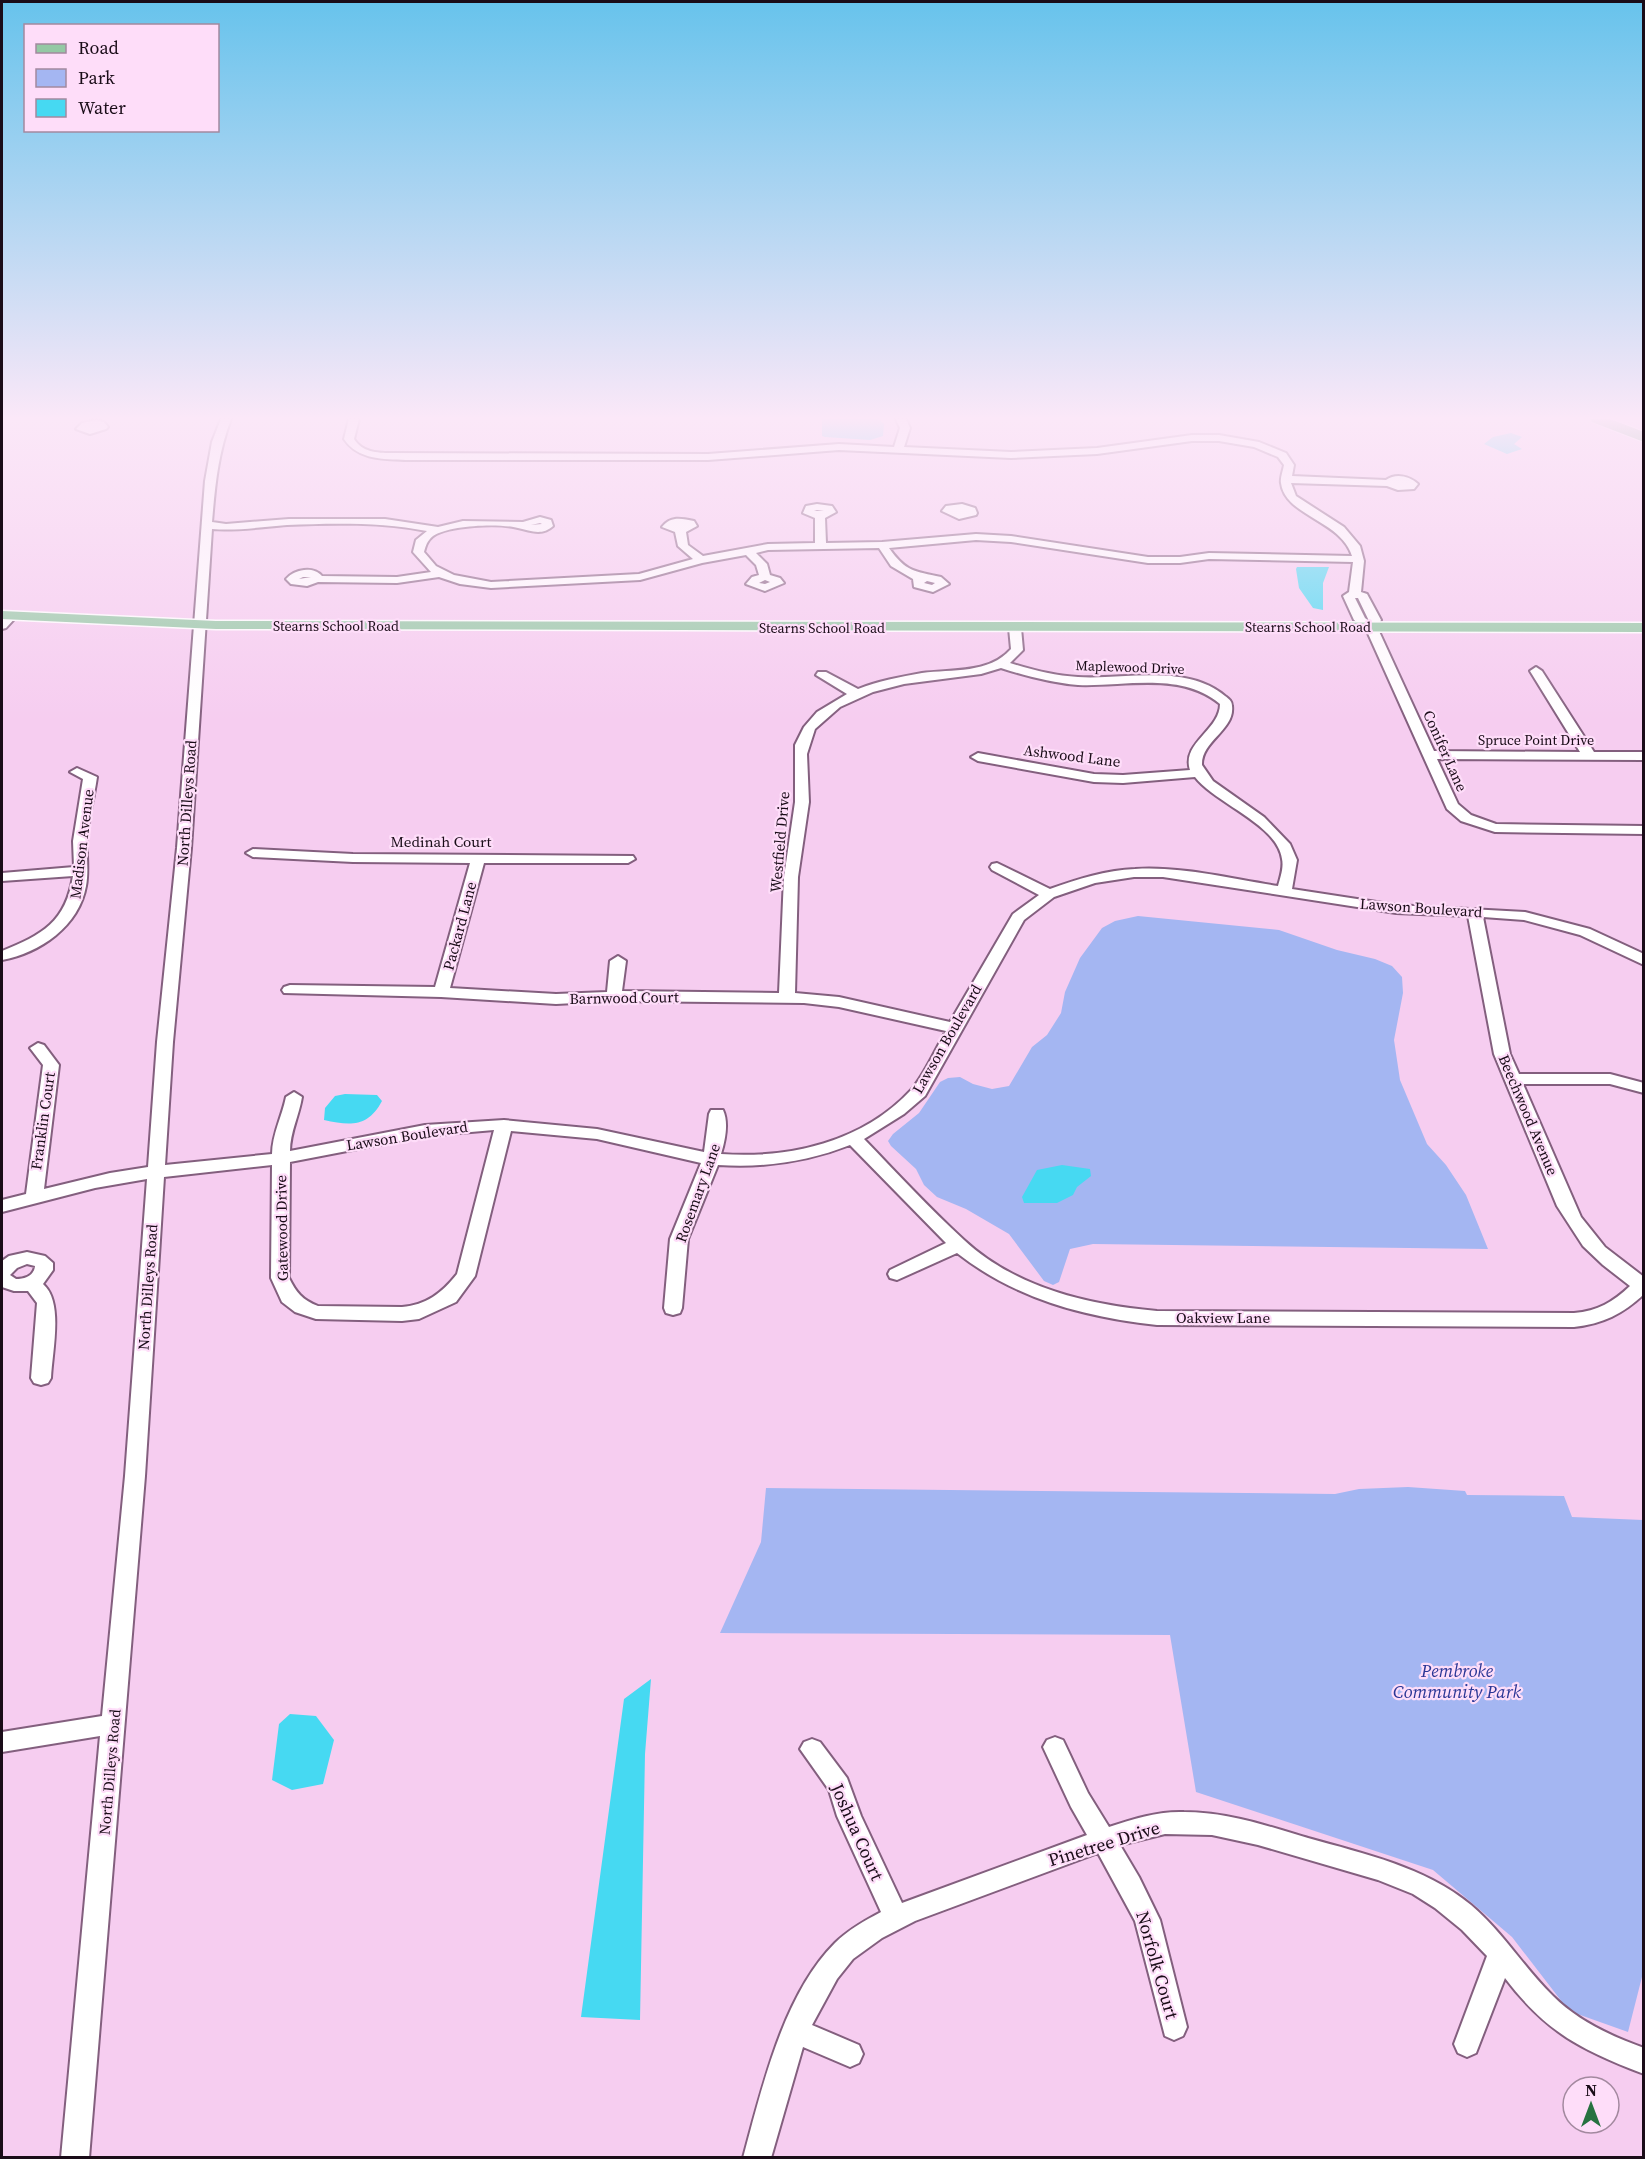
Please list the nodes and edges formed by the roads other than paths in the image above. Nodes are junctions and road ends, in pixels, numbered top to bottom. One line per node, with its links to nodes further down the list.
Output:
1 (208, 520): 5 (street, North Dilleys Road)
2 (820, 520): 11 (street)
3 (959, 520): 9 (street)
4 (1325, 520): 13 (street)
5 (208, 525): 7 (street); 20 (street, North Dilleys Road)
6 (524, 525): 7 (street)
7 (438, 530): 15 (street)
8 (680, 531): 14 (street)
9 (962, 538): 10 (street); 13 (street)
10 (882, 545): 11 (street); 18 (street)
11 (821, 546): 12 (street)
12 (748, 550): 14 (street); 16 (street)
13 (1358, 559): 21 (street, Conifer Lane)
14 (701, 561): 15 (street)
15 (439, 573): 17 (street)
16 (765, 578)
17 (317, 579)
18 (921, 579)
19 (5, 619): 20 (main road, Stearns School Road)
20 (200, 625): 22 (main road, Stearns School Road); 62 (street, North Dilleys Road)
21 (1371, 627): 22 (main road, Stearns School Road); 23 (main road, Stearns School Road); 28 (street, Conifer Lane)
22 (1015, 628): 24 (street)
23 (1644, 628)
24 (1001, 664): 27 (street, Westfield Drive); 33 (street, Maplewood Drive)
25 (1536, 671): 29 (street)
26 (822, 675): 27 (street)
27 (857, 694): 51 (street, Westfield Drive)
28 (1428, 755): 29 (street, Spruce Point Drive); 34 (street, Conifer Lane)
29 (1588, 755): 30 (street, Spruce Point Drive)
30 (1644, 756)
31 (978, 757): 33 (street, Ashwood Lane)
32 (77, 772): 39 (street, Madison Avenue)
33 (1198, 773): 41 (street)
34 (1644, 830)
35 (253, 853): 36 (street, Medinah Court)
36 (478, 859): 37 (street, Medinah Court); 49 (street, Packard Lane)
37 (628, 860)
38 (997, 867): 42 (street)
39 (81, 871): 40 (street); 45 (street, Madison Avenue)
40 (2, 877)
41 (1284, 891): 42 (street, Lawson Boulevard); 43 (street, Lawson Boulevard)
42 (1049, 894): 52 (street, Lawson Boulevard)
43 (1475, 912): 44 (street, Lawson Boulevard); 54 (street, Beechwood Avenue)
44 (1636, 948): 46 (street, Lawson Boulevard)
45 (2, 956)
46 (1644, 961)
47 (618, 962): 50 (street)
48 (290, 990): 49 (street, Barnwood Court)
49 (441, 992): 50 (street, Barnwood Court)
50 (614, 996): 51 (street, Barnwood Court)
51 (787, 997): 52 (street, Barnwood Court)
52 (954, 1028): 59 (street, Lawson Boulevard)
53 (38, 1048): 63 (street, Franklin Court)
54 (1513, 1079): 55 (street); 69 (street, Beechwood Avenue)
55 (1644, 1088)
56 (294, 1097): 60 (street, Gatewood Drive)
57 (717, 1114): 61 (street, Rosemary Lane)
58 (504, 1125): 60 (street, Lawson Boulevard); 60 (street, Gatewood Drive); 61 (street, Lawson Boulevard)
59 (854, 1139): 61 (street, Lawson Boulevard); 65 (street, Oakview Lane)
60 (280, 1157): 62 (street, Lawson Boulevard)
61 (712, 1159): 70 (street, Rosemary Lane)
62 (156, 1172): 63 (street, Lawson Boulevard); 72 (street, North Dilleys Road)
63 (34, 1198): 64 (street, Lawson Boulevard)
64 (2, 1206)
65 (958, 1245): 67 (street); 69 (street, Oakview Lane)
66 (2, 1272): 68 (street); 68 (street)
67 (897, 1274)
68 (31, 1283): 71 (street)
69 (1643, 1286)
70 (673, 1308)
71 (41, 1378)
72 (114, 1724): 73 (street); 84 (street, North Dilleys Road)
73 (2, 1743)
74 (1055, 1747): 76 (street, Norfolk Court)
75 (812, 1749): 77 (street, Joshua Court)
76 (1102, 1841): 77 (street, Pinetree Drive); 78 (street, Pinetree Drive); 79 (street, Norfolk Court)
77 (896, 1918): 80 (street, Pinetree Drive)
78 (1501, 1953): 81 (street); 83 (street, Pinetree Drive)
79 (1174, 2027)
80 (796, 2031): 82 (street); 85 (street, Pinetree Drive)
81 (1467, 2044)
82 (850, 2054)
83 (1644, 2061)
84 (75, 2157)
85 (757, 2157)

